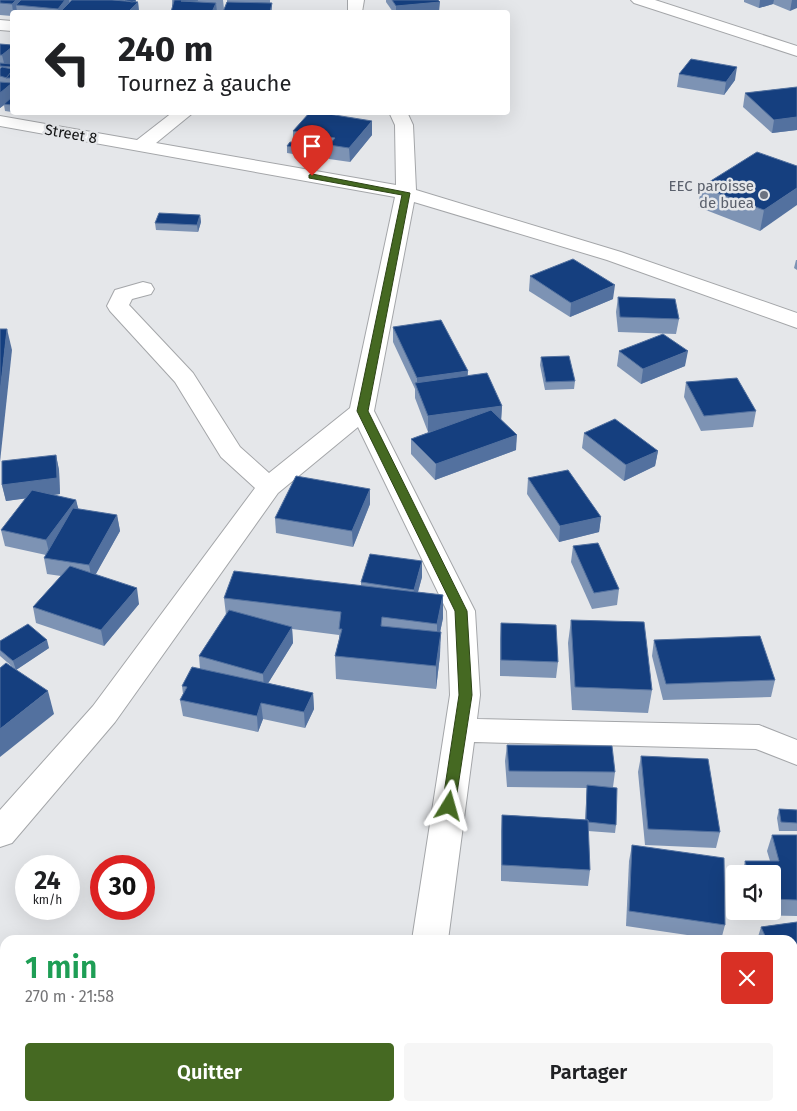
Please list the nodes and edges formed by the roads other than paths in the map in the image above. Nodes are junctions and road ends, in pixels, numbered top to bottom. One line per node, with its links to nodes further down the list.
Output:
1 (638, 0): 4 (main road)
2 (672, 0): 3 (main road)
3 (797, 39)
4 (797, 51)
5 (180, 115): 8 (main road)
6 (399, 115): 9 (main road)
7 (0, 121): 8 (main road, Street 8)
8 (141, 146): 9 (main road, Street 8)
9 (406, 193): 11 (main road, Street 8); 12 (main road)
10 (143, 289): 13 (main road)
11 (797, 321)
12 (362, 411): 13 (main road); 14 (main road)
13 (269, 487): 16 (main road)
14 (459, 730): 15 (main road); 17 (main road)
15 (797, 752)
16 (0, 833)
17 (431, 935)

